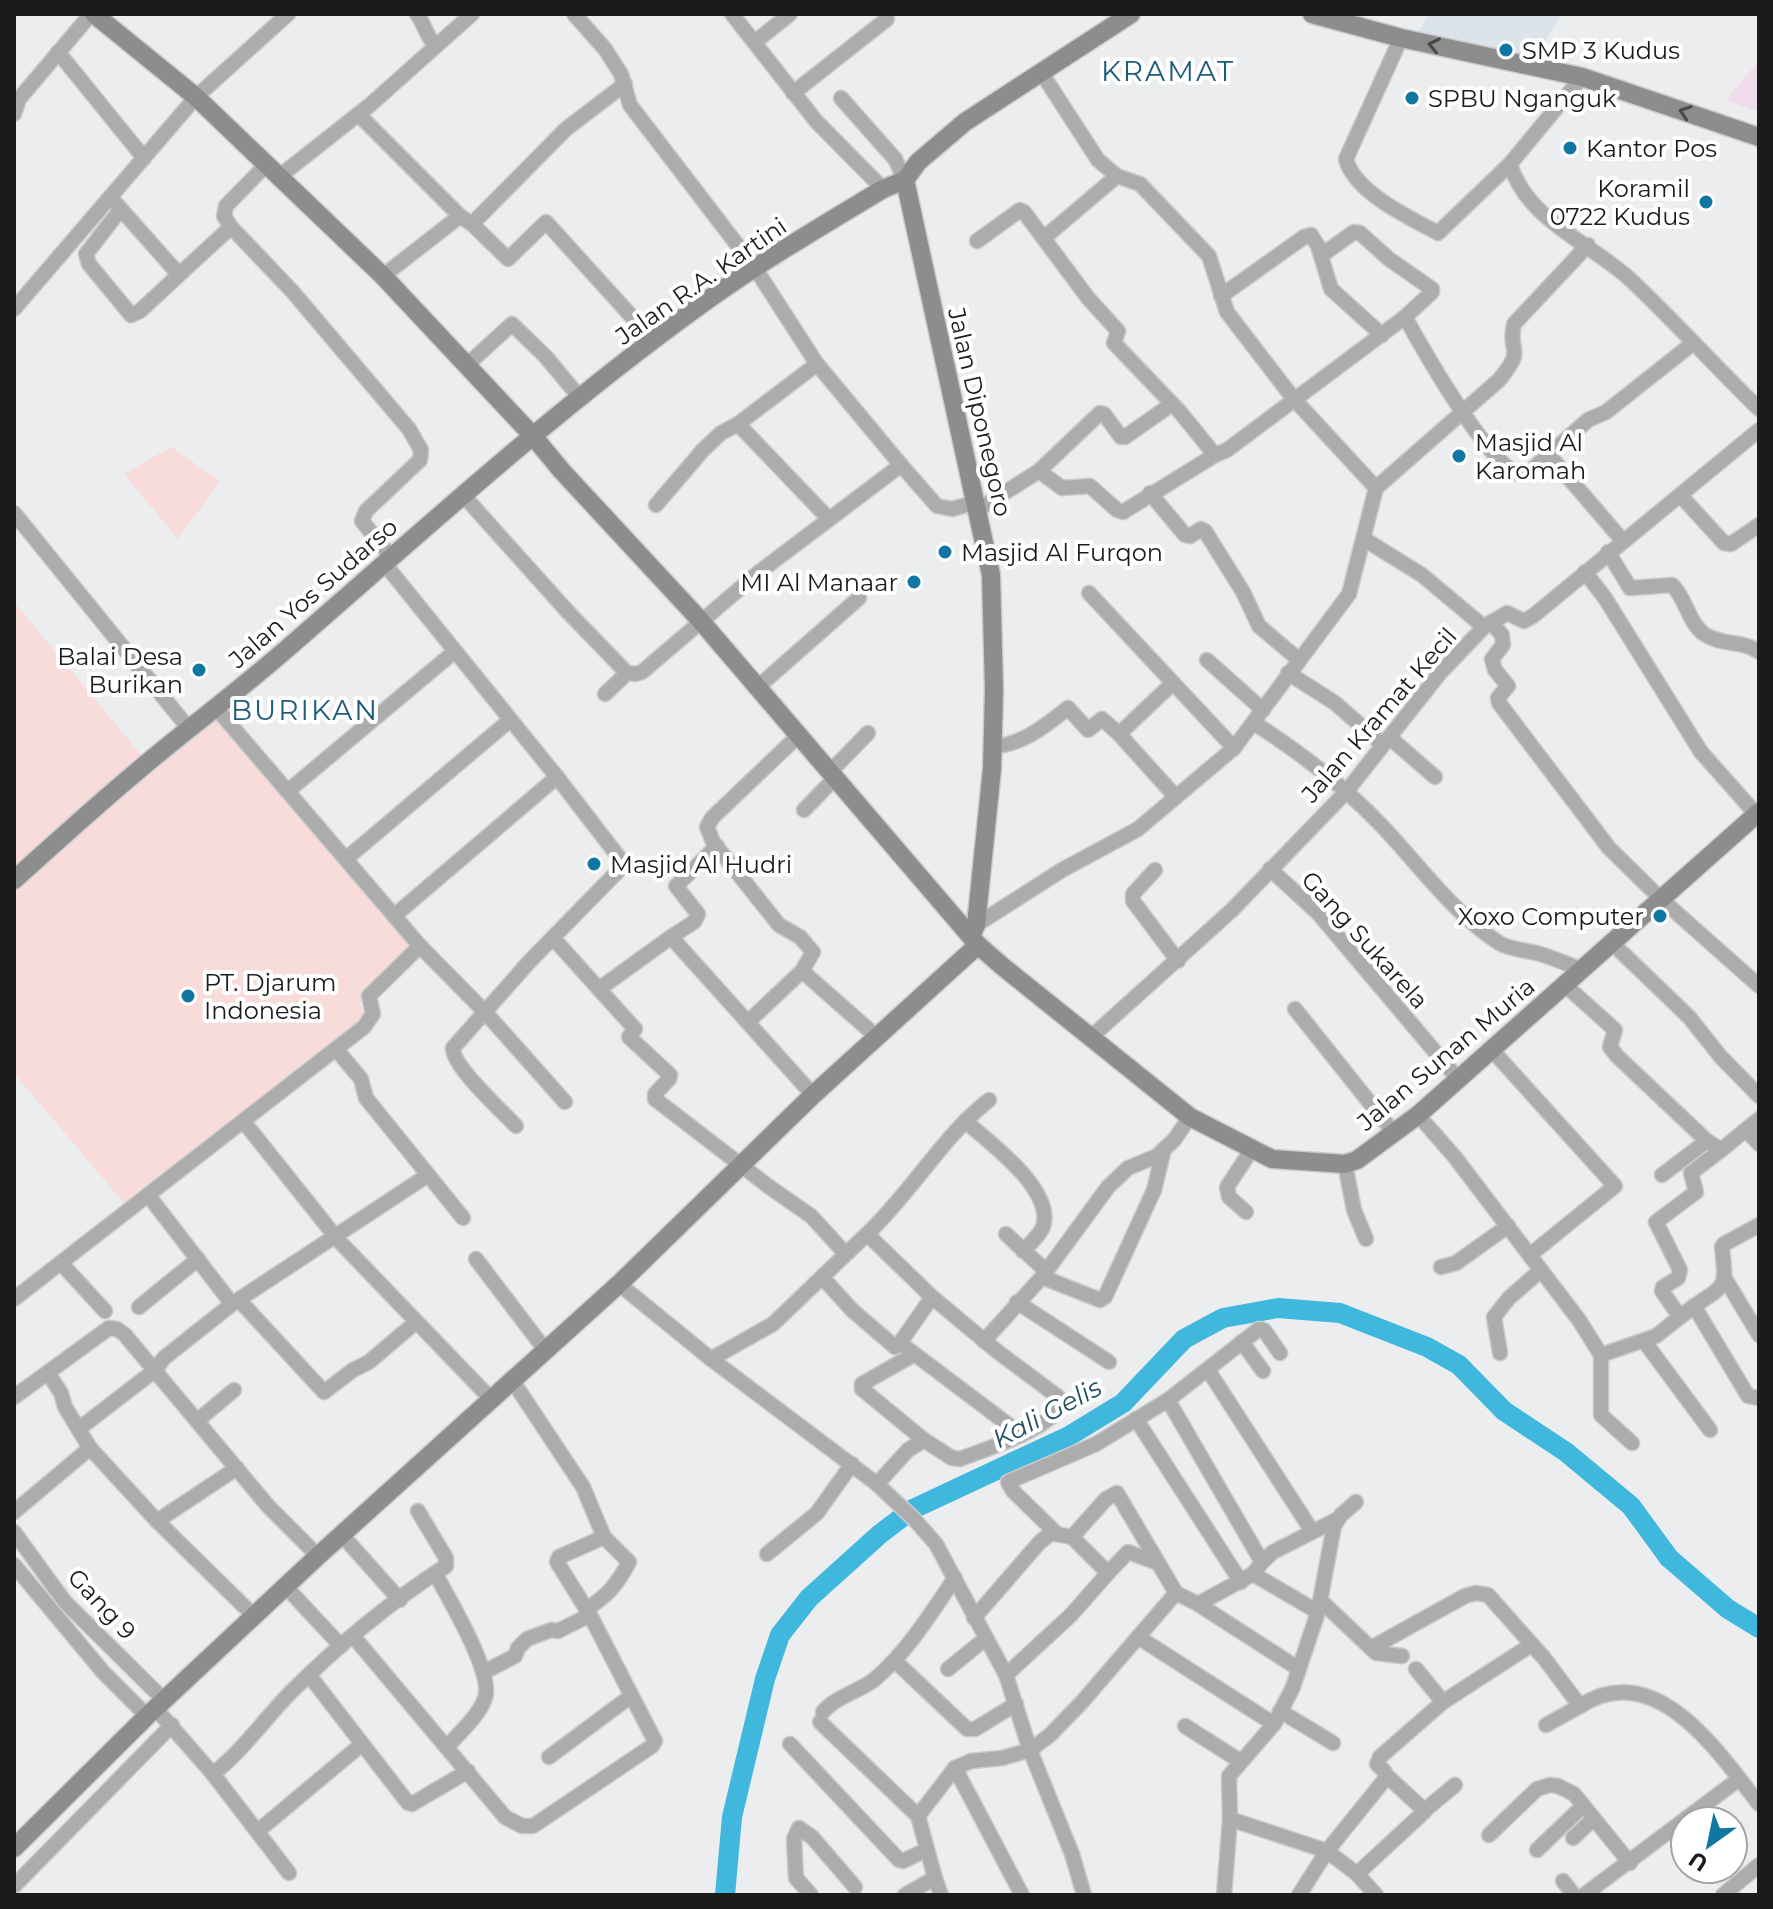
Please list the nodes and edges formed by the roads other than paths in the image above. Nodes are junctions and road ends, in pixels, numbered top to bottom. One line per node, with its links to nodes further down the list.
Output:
1 (93, 14): 14 (street); 19 (main road)
2 (288, 14): 19 (street)
3 (417, 14): 13 (street)
4 (472, 14): 13 (street)
5 (574, 14): 17 (street)
6 (732, 14): 12 (street)
7 (790, 14): 12 (street)
8 (1131, 14): 15 (main road)
9 (1312, 14): 11 (main road)
10 (887, 19): 18 (street)
11 (1401, 38): 16 (main road, one-way to 11); 25 (street)
12 (755, 42): 18 (street)
13 (435, 45): 22 (street)
14 (58, 52): 21 (street); 24 (street)
15 (1041, 72): 27 (street); 28 (main road)
16 (1582, 77): 23 (main road, one-way to 16); 25 (street)
17 (625, 84): 31 (street); 37 (street)
18 (793, 93): 29 (street)
19 (196, 97): 24 (street); 26 (main road)
20 (841, 98): 28 (street)
21 (14, 114)
22 (358, 114): 26 (street); 31 (street)
23 (1759, 137)
24 (144, 158): 30 (street)
25 (1510, 164): 35 (street)
26 (273, 170): 32 (street); 39 (main road)
27 (1117, 176): 33 (street); 40 (street)
28 (905, 180): 29 (main road, Jalan R.A. Kartini); 65 (main road, Jalan Diponegoro)
29 (883, 189): 37 (main road, Jalan R.A. Kartini)
30 (116, 203): 38 (street); 38 (street); 41 (street)
31 (466, 220): 39 (street); 44 (street)
32 (231, 227): 38 (street); 72 (street)
33 (1045, 237): 34 (street); 50 (street)
34 (977, 241)
35 (1588, 245): 45 (street); 52 (street)
36 (1322, 255): 40 (street); 42 (street); 43 (street)
37 (755, 268): 44 (main road, Jalan R.A. Kartini); 46 (street)
38 (182, 272)
39 (383, 276): 47 (main road)
40 (1221, 296): 49 (street)
41 (14, 309)
42 (1405, 317): 43 (street); 52 (street)
43 (1382, 335): 49 (street)
44 (653, 340): 48 (main road, Jalan R.A. Kartini)
45 (1692, 344): 51 (street); 57 (street)
46 (817, 364): 53 (street); 58 (street)
47 (467, 365): 48 (street); 55 (main road)
48 (580, 398): 55 (main road, Jalan R.A. Kartini)
49 (1293, 398): 56 (street); 60 (street)
50 (1172, 404): 56 (street); 59 (street)
51 (1759, 409)
52 (1464, 412): 57 (street); 60 (street)
53 (738, 424): 64 (street); 67 (street)
54 (1759, 430): 63 (street, Jalan Kramat Kecil)
55 (533, 436): 62 (main road, Jalan Yos Sudarso); 76 (main road)
56 (1215, 455): 61 (street)
57 (1549, 455): 70 (street)
58 (901, 465): 65 (street); 67 (street)
59 (1039, 471): 61 (street); 65 (street)
60 (1376, 488): 69 (street)
61 (1150, 493): 80 (street)
62 (463, 495): 72 (main road, Jalan Yos Sudarso); 82 (street)
63 (1680, 495): 68 (street); 70 (street, Jalan Kramat Kecil)
64 (656, 505)
65 (978, 506): 95 (main road, Jalan Diponegoro)
66 (14, 513): 90 (street)
67 (829, 519): 76 (street)
68 (1759, 525)
69 (1364, 539): 77 (street); 80 (street)
70 (1623, 541): 71 (street, Jalan Kramat Kecil)
71 (1608, 552): 73 (street, Jalan Kramat Kecil); 79 (street)
72 (388, 560): 78 (street); 87 (main road, Jalan Yos Sudarso)
73 (1585, 572): 77 (street, Jalan Kramat Kecil); 104 (street)
74 (1089, 593): 84 (street)
75 (859, 598): 85 (street)
76 (700, 620): 82 (street); 85 (main road)
77 (1488, 625): 94 (street, Jalan Kramat Kecil); 110 (street)
78 (454, 652): 89 (street); 100 (street)
79 (1759, 652)
80 (1298, 659): 83 (street)
81 (1207, 660): 88 (street)
82 (627, 673): 86 (street)
83 (1288, 673): 88 (street); 94 (street)
84 (1173, 683): 92 (street); 96 (street)
85 (759, 686): 93 (main road)
86 (605, 694)
87 (217, 709): 90 (main road, Jalan Yos Sudarso); 100 (street)
88 (1258, 717): 96 (street); 101 (street)
89 (510, 720): 98 (street); 106 (street)
90 (190, 730): 109 (main road, Jalan Yos Sudarso)
91 (868, 733): 97 (street)
92 (1119, 734): 95 (street); 102 (street)
93 (799, 735): 97 (main road); 105 (street)
94 (1386, 741): 99 (street); 101 (street, Jalan Kramat Kecil)
95 (993, 746): 112 (main road, Jalan Diponegoro)
96 (1234, 748): 102 (street)
97 (833, 774): 103 (street); 112 (main road)
98 (557, 777): 111 (street); 114 (street)
99 (1435, 777)
100 (288, 791): 106 (street)
101 (1346, 792): 107 (street, Jalan Kramat Kecil); 118 (street)
102 (1175, 796): 112 (street)
103 (804, 810)
104 (1758, 813): 110 (main road, Jalan Sunan Muria)
105 (717, 846): 113 (street); 119 (street)
106 (347, 858): 111 (street)
107 (1270, 869): 117 (street, Jalan Kramat Kecil); 130 (street, Gang Sukarela)
108 (1155, 870): 117 (street)
109 (14, 880)
110 (1661, 899): 115 (main road, Jalan Sunan Muria); 121 (street)
111 (394, 916): 116 (street)
112 (975, 936): 126 (main road); 127 (main road)
113 (671, 937): 122 (street); 125 (street)
114 (553, 938): 122 (street); 124 (street)
115 (1611, 942): 118 (main road, Jalan Sunan Muria); 132 (street)
116 (420, 946): 124 (street); 128 (street)
117 (1178, 961): 127 (street, Jalan Kramat Kecil)
118 (1580, 969): 120 (main road, Jalan Sunan Muria)
119 (802, 971): 125 (street); 126 (street)
120 (1564, 984): 129 (main road, Jalan Sunan Muria); 143 (street)
121 (1759, 986)
122 (599, 989): 149 (street)
123 (1295, 1009): 142 (street)
124 (485, 1012): 134 (street); 140 (street)
125 (748, 1022): 131 (street)
126 (877, 1037): 131 (main road)
127 (1090, 1038): 136 (main road)
128 (336, 1049): 139 (street); 150 (street)
129 (1491, 1049): 130 (main road, Jalan Sunan Muria); 163 (street)
130 (1458, 1079): 135 (main road, Jalan Sunan Muria)
131 (813, 1095): 149 (main road)
132 (1759, 1096)
133 (989, 1100): 138 (street)
134 (565, 1102)
135 (1418, 1115): 142 (main road, Jalan Sunan Muria); 156 (street)
136 (1190, 1117): 145 (street); 146 (main road)
137 (1759, 1119): 141 (street)
138 (965, 1121): 157 (street); 161 (street)
139 (244, 1122): 152 (street); 159 (street)
140 (516, 1126)
141 (1746, 1130): 144 (street); 147 (street)
142 (1394, 1133): 148 (main road, Jalan Sunan Muria)
143 (1707, 1141): 147 (street); 151 (street)
144 (1759, 1144)
145 (1164, 1149): 169 (street); 169 (street)
146 (1252, 1149): 148 (main road); 153 (street)
147 (1721, 1150): 180 (street)
148 (1345, 1164): 160 (street)
149 (742, 1166): 162 (street); 172 (main road)
150 (428, 1175): 154 (street); 159 (street)
151 (1662, 1175)
152 (148, 1195): 164 (street); 166 (street)
153 (1246, 1212)
154 (463, 1218)
155 (1759, 1225): 171 (street)
156 (1508, 1226): 163 (street); 167 (street)
157 (867, 1234): 162 (street); 173 (street)
158 (1006, 1234): 161 (street)
159 (336, 1237): 175 (street); 181 (street)
160 (1366, 1239)
161 (1023, 1251): 169 (street)
162 (845, 1253): 170 (street)
163 (1530, 1255): 168 (street)
164 (198, 1259): 175 (street); 178 (street)
165 (476, 1259): 187 (street)
166 (61, 1263): 174 (street); 179 (street)
167 (1441, 1267)
168 (1541, 1270): 189 (street); 191 (street)
169 (1044, 1274): 176 (street)
170 (822, 1277): 186 (street); 192 (street)
171 (1726, 1280): 177 (street); 182 (street)
172 (619, 1284): 187 (main road); 192 (street)
173 (932, 1297): 183 (street); 186 (street)
174 (14, 1299)
175 (236, 1302): 181 (street); 195 (street)
176 (1017, 1302): 183 (street); 193 (street)
177 (1694, 1306): 180 (street); 201 (street)
178 (139, 1307)
179 (105, 1311)
180 (1680, 1317): 184 (street)
181 (416, 1322): 202 (street)
182 (1759, 1335)
183 (984, 1341): 208 (street)
184 (1644, 1341): 191 (street); 207 (street)
185 (1242, 1342): 188 (street); 194 (street); 196 (street)
186 (900, 1343): 190 (street)
187 (546, 1351): 198 (main road)
188 (1280, 1353)
189 (1500, 1353)
190 (913, 1355): 208 (street); 209 (street)
191 (1601, 1355): 210 (street)
192 (711, 1359): 212 (street)
193 (1109, 1362)
194 (1208, 1370): 203 (street); 220 (street)
195 (154, 1371): 197 (street); 205 (street); 206 (street)
196 (1263, 1371)
197 (48, 1373): 200 (street); 206 (street)
198 (512, 1380): 202 (main road); 224 (street)
199 (234, 1390): 205 (street)
200 (14, 1397)
201 (1759, 1398)
202 (491, 1399): 223 (main road)
203 (1168, 1400): 204 (street); 232 (street)
204 (1136, 1419): 222 (street); 232 (street)
205 (197, 1421): 213 (street)
206 (80, 1428): 211 (street)
207 (1710, 1430)
208 (1022, 1435): 209 (street)
209 (924, 1440): 214 (street)
210 (1632, 1443)
211 (90, 1448): 217 (street); 219 (street)
212 (852, 1464): 214 (street); 226 (street)
213 (237, 1468): 219 (street); 227 (street)
214 (877, 1484): 233 (street)
215 (1356, 1502): 218 (street)
216 (418, 1511): 230 (street)
217 (14, 1512)
218 (1338, 1519): 220 (street); 238 (street)
219 (157, 1521): 240 (street)
220 (1312, 1531): 232 (street)
221 (14, 1532): 260 (street, Gang 9)
222 (1056, 1533): 225 (street); 241 (street)
223 (341, 1534): 227 (main road); 236 (street)
224 (604, 1537): 239 (street); 239 (street)
225 (1072, 1537): 228 (street); 231 (street)
226 (767, 1554)
227 (318, 1556): 234 (main road)
228 (1158, 1563): 231 (street); 235 (street)
229 (14, 1565): 260 (street)
230 (435, 1573): 236 (street); 253 (street)
231 (1108, 1573): 255 (street)
232 (1252, 1573): 237 (street); 238 (street)
233 (955, 1578): 241 (street); 249 (street)
234 (286, 1587): 240 (main road); 246 (street)
235 (1176, 1593): 237 (street); 243 (street)
236 (400, 1600): 242 (street)
237 (1198, 1604): 251 (street)
238 (1319, 1606): 247 (street); 251 (street)
239 (588, 1612): 253 (street); 256 (street)
240 (255, 1617): 260 (main road)
241 (974, 1618): 244 (street)
242 (353, 1636): 246 (street); 268 (street)
243 (1138, 1637): 261 (street); 269 (street)
244 (985, 1639): 250 (street); 255 (street)
245 (1531, 1645): 247 (street); 257 (street); 259 (street)
246 (341, 1646): 254 (street)
247 (1371, 1648): 248 (street)
248 (1402, 1656)
249 (895, 1661): 258 (street); 281 (street)
250 (948, 1669)
251 (1299, 1669): 261 (street)
252 (1416, 1669): 257 (street)
253 (484, 1672): 268 (street)
254 (309, 1675): 266 (street); 274 (street)
255 (1006, 1675): 258 (street)
256 (631, 1696): 270 (street); 273 (street)
257 (1443, 1702): 275 (street)
258 (1016, 1704): 269 (street)
259 (1580, 1706): 263 (street); 276 (street)
260 (156, 1708): 262 (street); 287 (main road)
261 (1277, 1717): 265 (street); 271 (street)
262 (172, 1725): 274 (street); 297 (street)
263 (1546, 1725)
264 (1185, 1726): 271 (street)
265 (1333, 1743)
266 (362, 1744): 273 (street); 284 (street)
267 (790, 1744): 288 (street)
268 (447, 1747): 273 (street)
269 (1030, 1750): 272 (street); 303 (street)
270 (549, 1757)
271 (1240, 1761): 282 (street)
272 (955, 1768): 281 (street); 302 (street)
273 (468, 1771)
274 (213, 1774): 284 (street)
275 (1386, 1775): 280 (street); 290 (street)
276 (1739, 1779): 278 (street); 291 (street)
277 (1455, 1785): 280 (street)
278 (1759, 1804)
279 (1583, 1806): 283 (street); 285 (street); 289 (street)
280 (1425, 1810): 294 (street)
281 (918, 1816): 288 (street)
282 (1230, 1819): 290 (street); 304 (street)
283 (1593, 1819): 286 (street); 291 (street)
284 (258, 1831): 293 (street)
285 (1489, 1835)
286 (1573, 1838)
287 (14, 1848)
288 (926, 1850): 295 (street)
289 (1537, 1850)
290 (1327, 1851): 294 (street); 305 (street)
291 (1630, 1863): 308 (street)
292 (1759, 1865): 309 (street)
293 (289, 1873)
294 (1357, 1874): 306 (street)
295 (935, 1878): 300 (street); 301 (street)
296 (1563, 1881): 307 (street)
297 (14, 1886)
298 (856, 1892): 299 (street)
299 (811, 1895)
300 (905, 1895)
301 (941, 1895)
302 (1022, 1895)
303 (1084, 1895)
304 (1224, 1895)
305 (1299, 1895)
306 (1376, 1895)
307 (1574, 1895)
308 (1584, 1895)
309 (1723, 1895)

